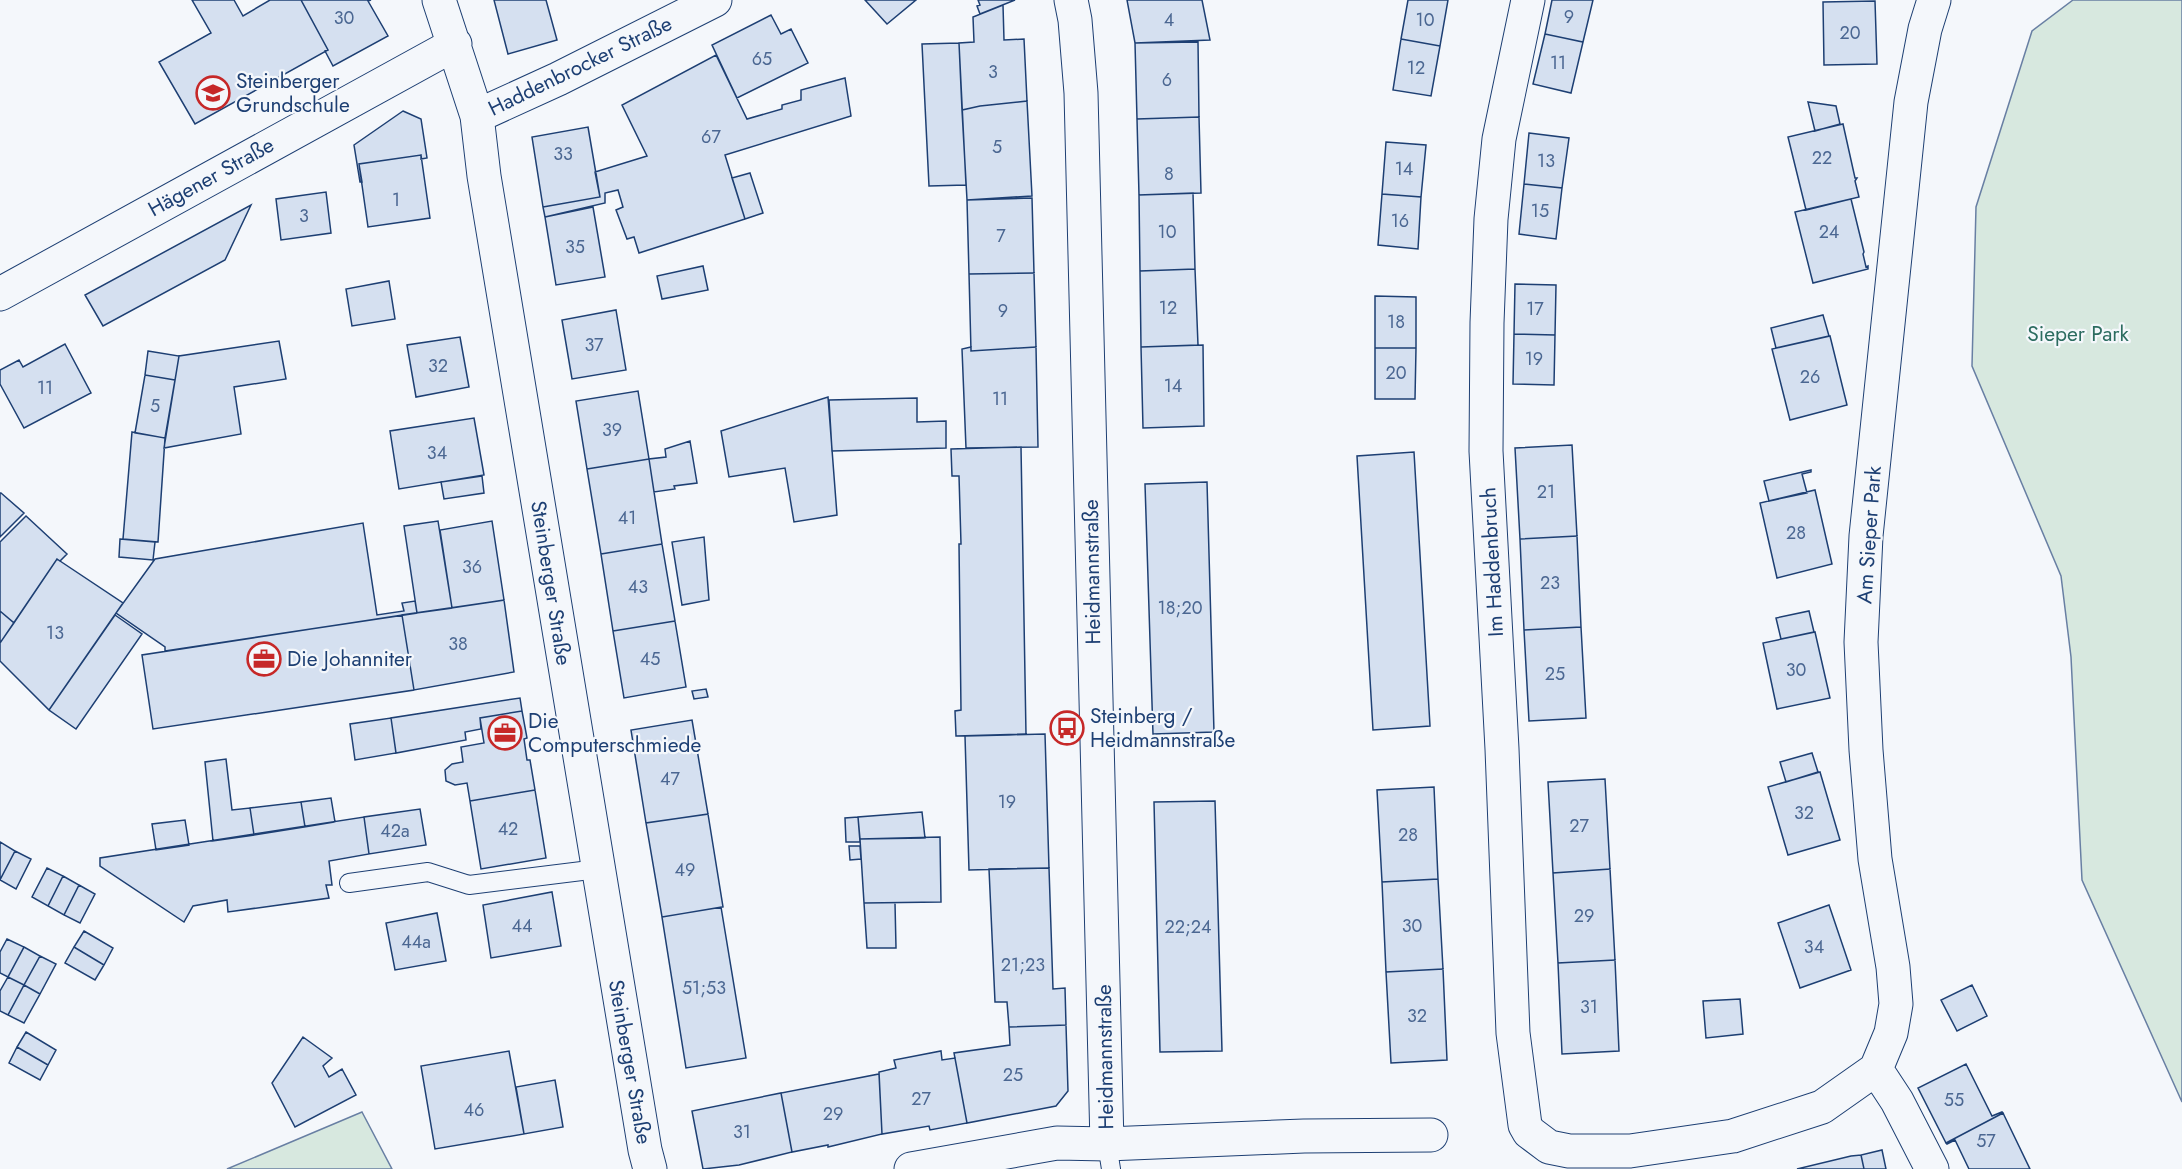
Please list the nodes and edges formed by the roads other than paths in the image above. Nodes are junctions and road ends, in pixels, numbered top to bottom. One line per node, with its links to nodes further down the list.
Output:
1 (439, 0): 6 (street, Steinberger Straße)
2 (715, 0): 7 (street, Haddenbrocker Straße)
3 (1071, 0): 13 (street, Heidmannstraße)
4 (1528, 0): 11 (street, Im Haddenbruch)
5 (1934, 0): 11 (street, Am Sieper Park)
6 (455, 44): 7 (street, Steinberger Straße); 8 (street, Hägener Straße)
7 (477, 116): 9 (street, Steinberger Straße)
8 (0, 294)
9 (598, 868): 10 (lane); 14 (street, Steinberger Straße)
10 (350, 883)
11 (1876, 1069): 16 (street)
12 (1431, 1135): 13 (street, Heidmannstraße)
13 (1109, 1156): 15 (street, Heidmannstraße)
14 (650, 1169)
15 (911, 1169)
16 (1932, 1169)

